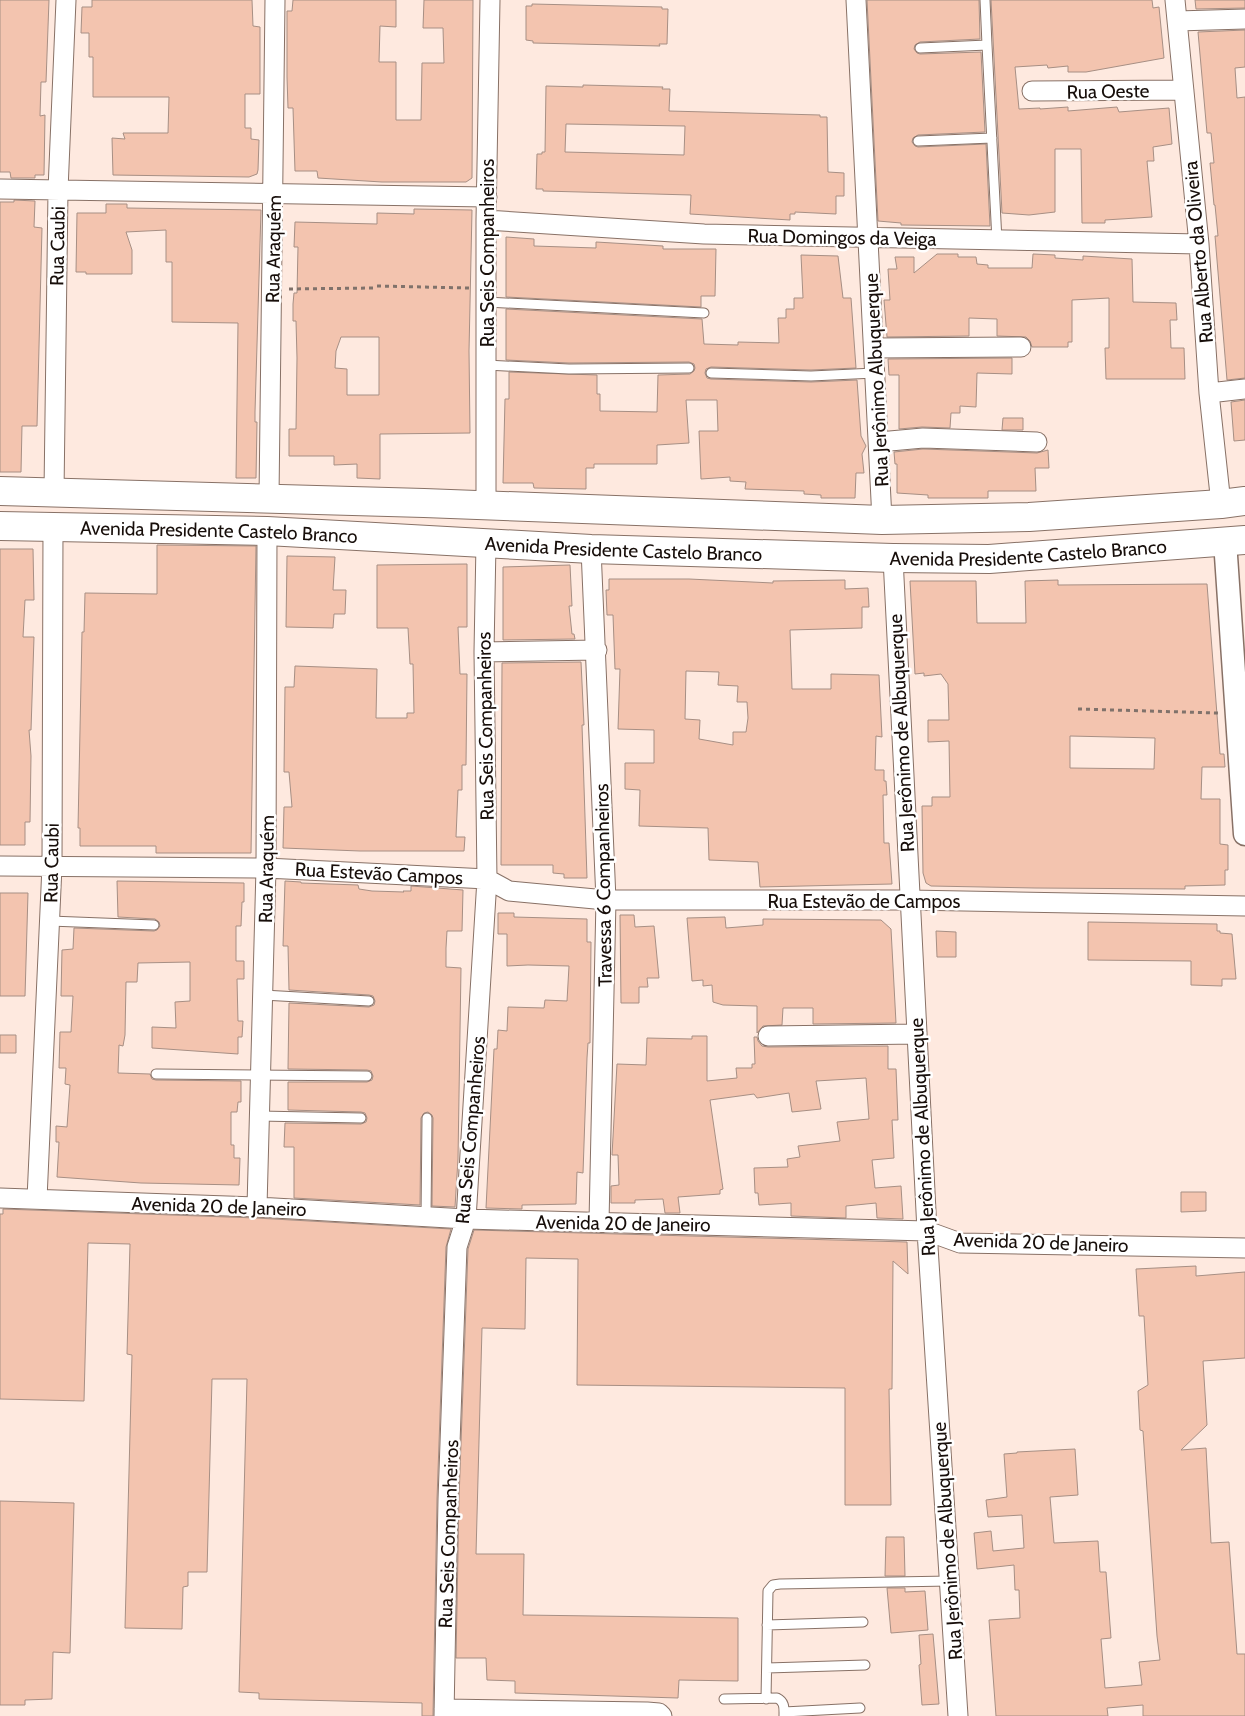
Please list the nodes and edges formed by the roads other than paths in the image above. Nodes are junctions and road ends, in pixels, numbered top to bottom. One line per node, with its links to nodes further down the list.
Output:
1 (66, 0): 16 (street, Rua Caubi)
2 (275, 0): 17 (street, Rua Araquém)
3 (490, 0): 18 (street, Rua Seis Companheiros)
4 (856, 0): 20 (street, Rua Jerônimo Albuquerque)
5 (985, 0): 9 (lane)
6 (1175, 0): 8 (street, Rua Alberto da Oliveira)
7 (1245, 19): 8 (street)
8 (1177, 21): 11 (street, Rua Alberto da Oliveira)
9 (986, 45): 10 (lane); 13 (lane)
10 (920, 48)
11 (1184, 90): 12 (street, Rua Oeste); 22 (street, Rua Alberto da Oliveira)
12 (1032, 91)
13 (992, 138): 14 (lane); 21 (lane)
14 (918, 140)
15 (0, 189): 16 (street)
16 (58, 190): 17 (street); 36 (street, Rua Caubi)
17 (274, 194): 18 (street); 37 (street, Rua Araquém)
18 (487, 197): 19 (street, Rua Seis Companheiros)
19 (486, 220): 20 (street, Rua Domingos da Veiga); 23 (street, Rua Seis Companheiros)
20 (869, 238): 21 (street, Rua Domingos da Veiga); 26 (street, Rua Jerônimo Albuquerque)
21 (997, 241): 22 (street, Rua Domingos da Veiga)
22 (1199, 244): 32 (street, Rua Alberto da Oliveira)
23 (486, 295): 24 (lane); 27 (street, Rua Seis Companheiros)
24 (704, 313)
25 (1021, 347): 26 (street)
26 (874, 348): 30 (street, Rua Jerônimo Albuquerque)
27 (486, 365): 28 (lane); 39 (street, Rua Seis Companheiros)
28 (689, 368)
29 (711, 373): 30 (lane)
30 (875, 373): 33 (street, Rua Jerônimo Albuquerque)
31 (1245, 390): 32 (street)
32 (1209, 393): 38 (street, Rua Alberto da Oliveira)
33 (879, 442): 34 (street); 40 (street, Rua Jerônimo Albuquerque)
34 (1037, 442)
35 (0, 491): 36 (main road, Avenida Presidente Castelo Branco)
36 (54, 492): 37 (main road, Avenida Presidente Castelo Branco)
37 (269, 498): 39 (main road, Avenida Presidente Castelo Branco)
38 (1233, 503): 40 (main road, Avenida Presidente Castelo Branco)
39 (486, 506): 40 (main road, Avenida Presidente Castelo Branco)
40 (882, 520)
41 (0, 526): 42 (main road, Avenida Presidente Castelo Branco)
42 (52, 527): 43 (main road, Avenida Presidente Castelo Branco); 52 (street, Rua Caubi)
43 (267, 531): 45 (main road, Avenida Presidente Castelo Branco); 53 (street, Rua Araquém)
44 (1235, 540): 47 (main road, Avenida Presidente Castelo Branco); 50 (street)
45 (486, 543): 46 (main road, Avenida Presidente Castelo Branco); 49 (street, Rua Seis Companheiros)
46 (591, 549): 47 (main road, Avenida Presidente Castelo Branco); 48 (street, Travessa 6 Companheiros)
47 (893, 558): 56 (street, Rua Jerônimo de Albuquerque)
48 (597, 650): 49 (street); 55 (street, Travessa 6 Companheiros)
49 (484, 652): 54 (street, Rua Seis Companheiros)
50 (1245, 834)
51 (0, 866): 52 (street, Rua Estevão Campos)
52 (52, 866): 53 (street, Rua Estevão Campos); 58 (street, Rua Caubi)
53 (266, 868): 54 (street, Rua Estevão Campos); 60 (street, Rua Araquém)
54 (487, 879): 55 (street, Rua Estevão de Campos); 74 (street, Rua Seis Companheiros)
55 (606, 900): 56 (street, Rua Estevão de Campos); 75 (street, Travessa 6 Companheiros)
56 (909, 900): 57 (street, Rua Estevão de Campos); 62 (street, Rua Jerônimo de Albuquerque)
57 (1245, 906)
58 (50, 921): 59 (lane); 71 (street, Rua Caubi)
59 (154, 925)
60 (263, 996): 61 (lane); 65 (street, Rua Araquém)
61 (369, 1001)
62 (917, 1034): 63 (street); 76 (street, Rua Jerônimo de Albuquerque)
63 (768, 1036)
64 (156, 1074): 65 (lane)
65 (261, 1075): 66 (lane); 67 (street, Rua Araquém)
66 (367, 1076)
67 (259, 1116): 68 (lane); 72 (street, Rua Araquém)
68 (361, 1118)
69 (427, 1118): 73 (lane)
70 (0, 1198): 71 (street, Avenida 20 de Janeiro)
71 (37, 1199): 72 (street, Avenida 20 de Janeiro)
72 (257, 1207): 73 (street, Avenida 20 de Janeiro)
73 (426, 1217): 74 (street, Avenida 20 de Janeiro)
74 (466, 1219): 75 (street, Avenida 20 de Janeiro); 86 (street, Rua Seis Companheiros)
75 (599, 1222): 76 (street, Avenida 20 de Janeiro)
76 (927, 1231): 77 (street, Avenida 20 de Janeiro); 78 (street, Rua Jerônimo de Albuquerque)
77 (1245, 1248)
78 (950, 1581): 80 (lane); 89 (street, Rua Jerônimo de Albuquerque)
79 (863, 1622): 80 (lane)
80 (767, 1625): 82 (lane)
81 (865, 1665): 82 (lane)
82 (767, 1668): 83 (lane)
83 (766, 1698): 84 (lane); 87 (lane)
84 (724, 1699)
85 (860, 1708): 87 (lane)
86 (444, 1712): 88 (street)
87 (784, 1714)
88 (662, 1716)
89 (958, 1716)

